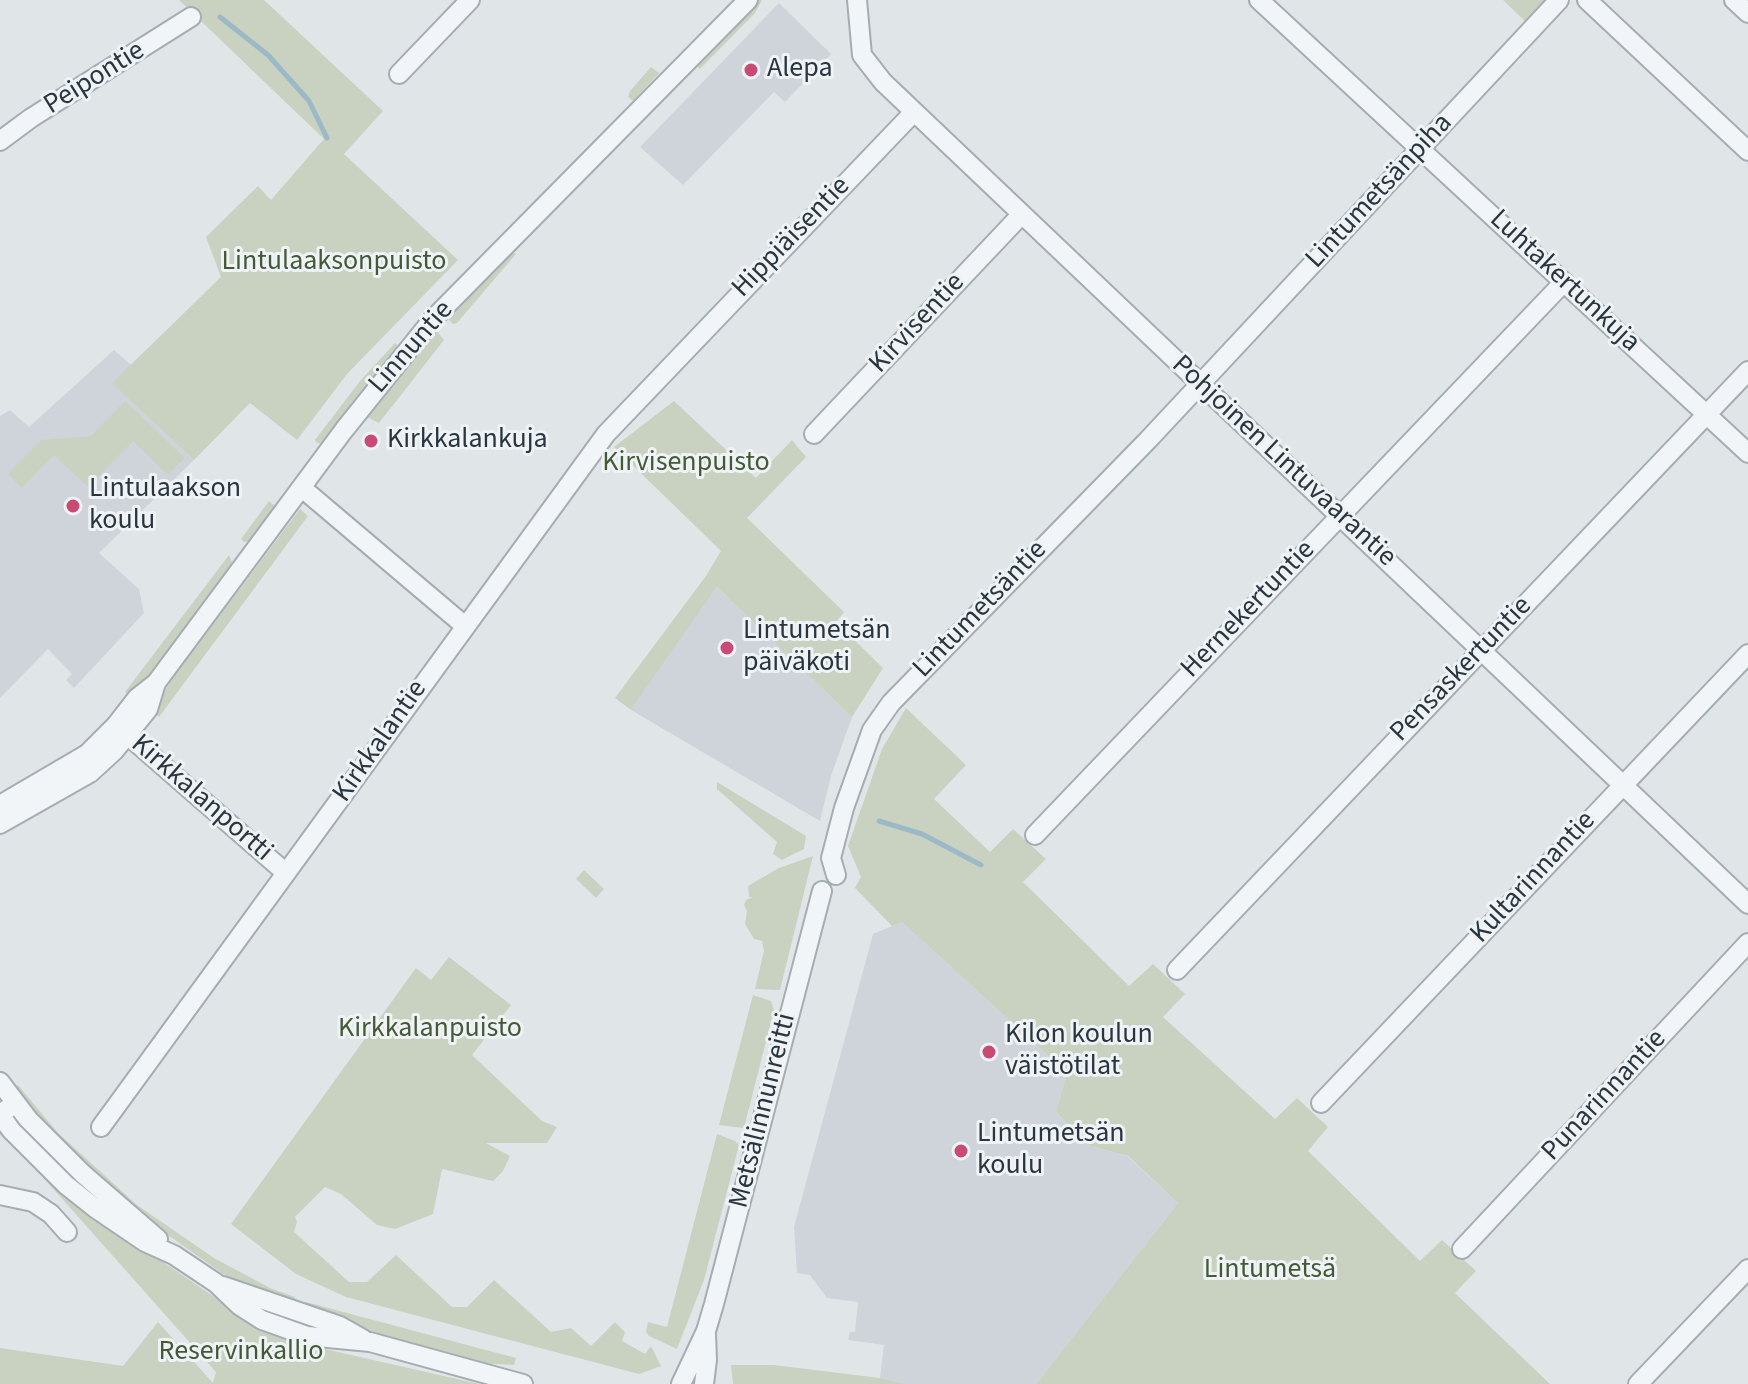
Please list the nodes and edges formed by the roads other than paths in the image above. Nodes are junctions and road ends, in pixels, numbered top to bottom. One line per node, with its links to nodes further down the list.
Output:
1 (470, 0): 8 (street)
2 (857, 0): 9 (street, Pohjoinen Lintuvaarantie)
3 (1259, 0): 11 (street, Luhtakertunkuja)
4 (1559, 0): 11 (street, Lintumetsänpiha)
5 (1587, 0): 12 (street)
6 (740, 3): 21 (street, Linnuntie)
7 (191, 17): 10 (street, Peipontie)
8 (399, 74)
9 (914, 112): 13 (street, Pohjoinen Lintuvaarantie); 15 (street, Hippiäisentie)
10 (0, 141)
11 (1420, 150): 14 (street, Luhtakertunkuja); 17 (street, Lintumetsänpiha)
12 (1748, 151)
13 (1021, 215): 17 (street, Pohjoinen Lintuvaarantie); 19 (street, Kirvisentie)
14 (1564, 282): 18 (street, Luhtakertunkuja); 22 (street, Hernekertuntie)
15 (671, 364): 23 (street, Kirkkalantie)
16 (1748, 371): 18 (street, Pensaskertuntie)
17 (1199, 383): 22 (street, Pohjoinen Lintuvaarantie); 32 (street, Lintumetsäntie)
18 (1707, 414): 20 (street, Luhtakertunkuja); 24 (street, Pensaskertuntie)
19 (814, 434)
20 (1748, 453)
21 (302, 488): 23 (street); 26 (street, Linnuntie)
22 (1340, 514): 24 (street, Pohjoinen Lintuvaarantie); 30 (street, Hernekertuntie)
23 (465, 626): 31 (street, Kirkkalantie)
24 (1481, 650): 27 (street, Pohjoinen Lintuvaarantie); 36 (street, Pensaskertuntie)
25 (1748, 654): 27 (street, Kultarinnantie)
26 (122, 730): 28 (street, Linnuntie); 29 (street, Linnuntie); 31 (street, Kirkkalanportti)
27 (1623, 784): 34 (street, Pohjoinen Lintuvaarantie); 38 (street, Kultarinnantie)
28 (0, 805)
29 (0, 824)
30 (1035, 835)
31 (286, 873): 41 (street, Kirkkalantie)
32 (836, 875)
33 (822, 891): 48 (street, Metsälinnunreitti)
34 (1748, 904)
35 (1748, 943): 45 (street, Punarinnantie)
36 (1177, 970)
37 (0, 1082): 39 (street)
38 (1321, 1103)
39 (8, 1109): 40 (street); 42 (street)
40 (28, 1119): 42 (street); 46 (street)
41 (101, 1127)
42 (6, 1134): 46 (street)
43 (0, 1195): 44 (street)
44 (67, 1232)
45 (1462, 1249)
46 (174, 1255): 49 (street)
47 (1748, 1269): 52 (street)
48 (706, 1331): 50 (street, Metsälinnunreitti); 51 (street, Metsälinnunreitti)
49 (523, 1384)
50 (681, 1384)
51 (704, 1384)
52 (1638, 1384)

